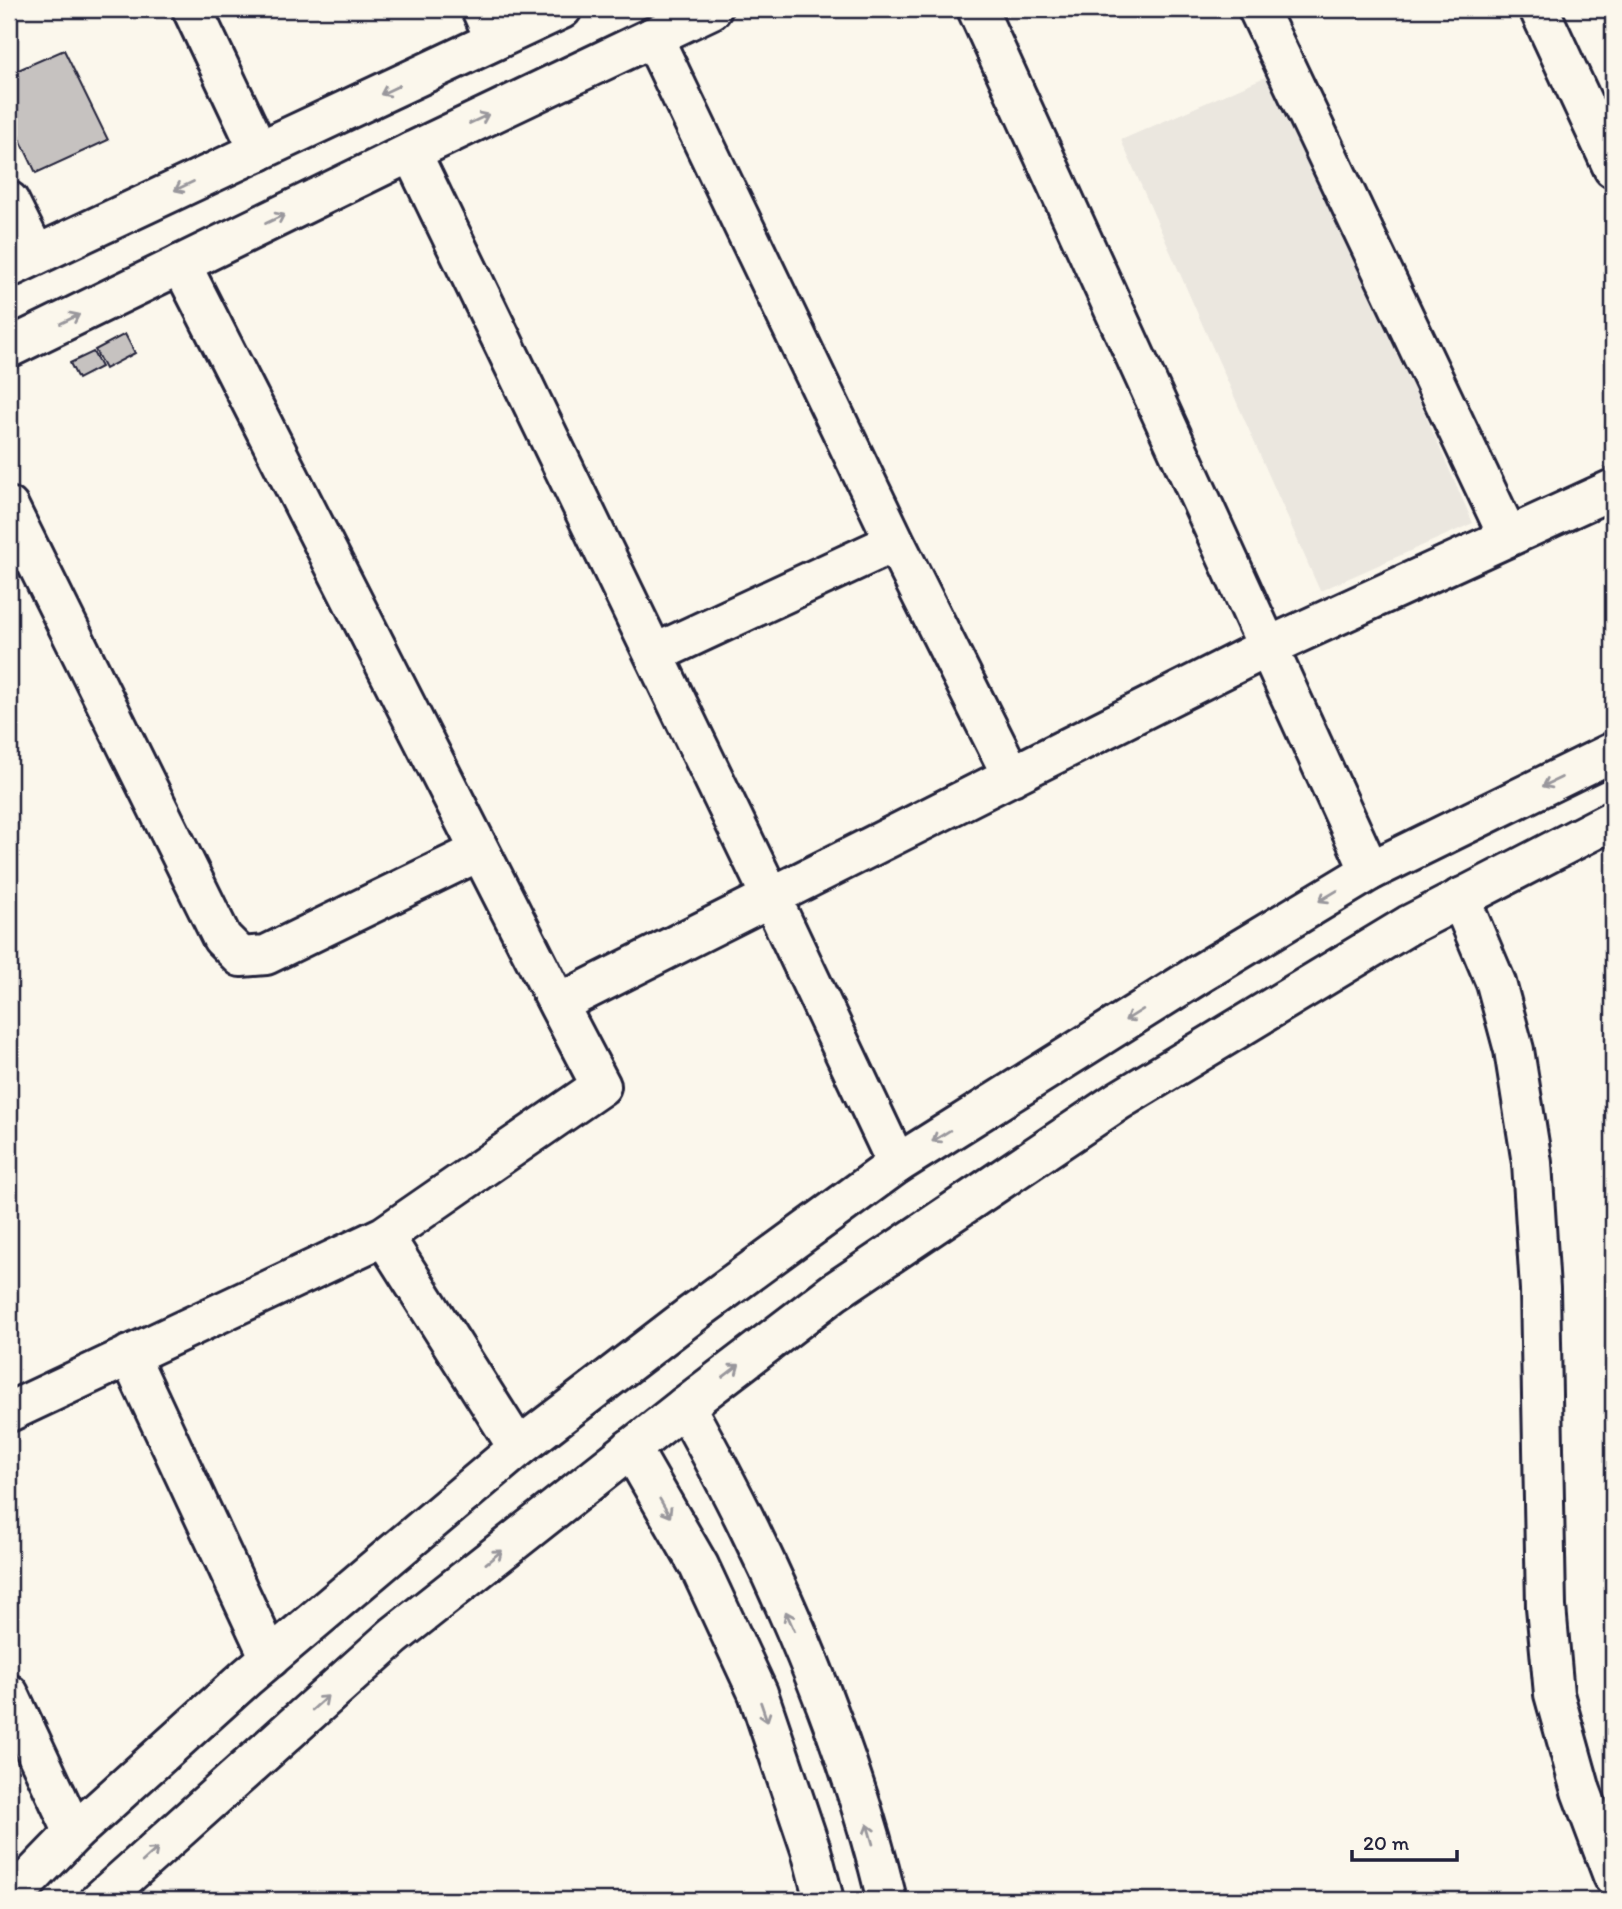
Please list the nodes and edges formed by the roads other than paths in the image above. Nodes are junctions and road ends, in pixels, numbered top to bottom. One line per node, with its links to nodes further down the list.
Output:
1 (192, 9): 9 (street)
2 (562, 9): 7 (street)
3 (712, 9): 8 (street)
4 (977, 9): 20 (street)
5 (1258, 9): 18 (street)
6 (1539, 9): 11 (street)
7 (488, 24): 9 (street, one-way to 9)
8 (653, 37): 10 (street, one-way to 8); 19 (street)
9 (259, 150): 13 (street, one-way to 13)
10 (411, 152): 14 (street, one-way to 10); 21 (street)
11 (1613, 168)
12 (9, 201): 13 (street)
13 (22, 262)
14 (181, 264): 15 (street, one-way to 14); 25 (street)
15 (9, 348)
16 (1613, 489): 18 (street)
17 (9, 507): 25 (street)
18 (1508, 536): 20 (street)
19 (894, 542): 21 (street); 23 (street)
20 (1268, 648): 23 (street); 26 (street)
21 (654, 654): 27 (street)
22 (1613, 752): 26 (street, one-way to 26)
23 (1012, 776): 27 (street)
24 (1613, 820): 28 (street)
25 (480, 851): 29 (street)
26 (1370, 871): 30 (street, one-way to 30)
27 (771, 897): 29 (street); 30 (street)
28 (1460, 898): 33 (street, one-way to 28); 40 (street)
29 (558, 1004): 31 (street)
30 (897, 1164): 35 (street)
31 (384, 1236): 32 (street); 35 (street)
32 (129, 1355): 34 (street); 37 (street)
33 (685, 1406): 36 (street); 44 (street, one-way to 33)
34 (9, 1412)
35 (518, 1448): 37 (street)
36 (631, 1448): 42 (street, one-way to 36); 43 (street, one-way to 43)
37 (270, 1658): 39 (street)
38 (9, 1694): 39 (street)
39 (74, 1833): 41 (street)
40 (1613, 1876)
41 (9, 1900)
42 (100, 1900)
43 (824, 1900)
44 (887, 1900)

